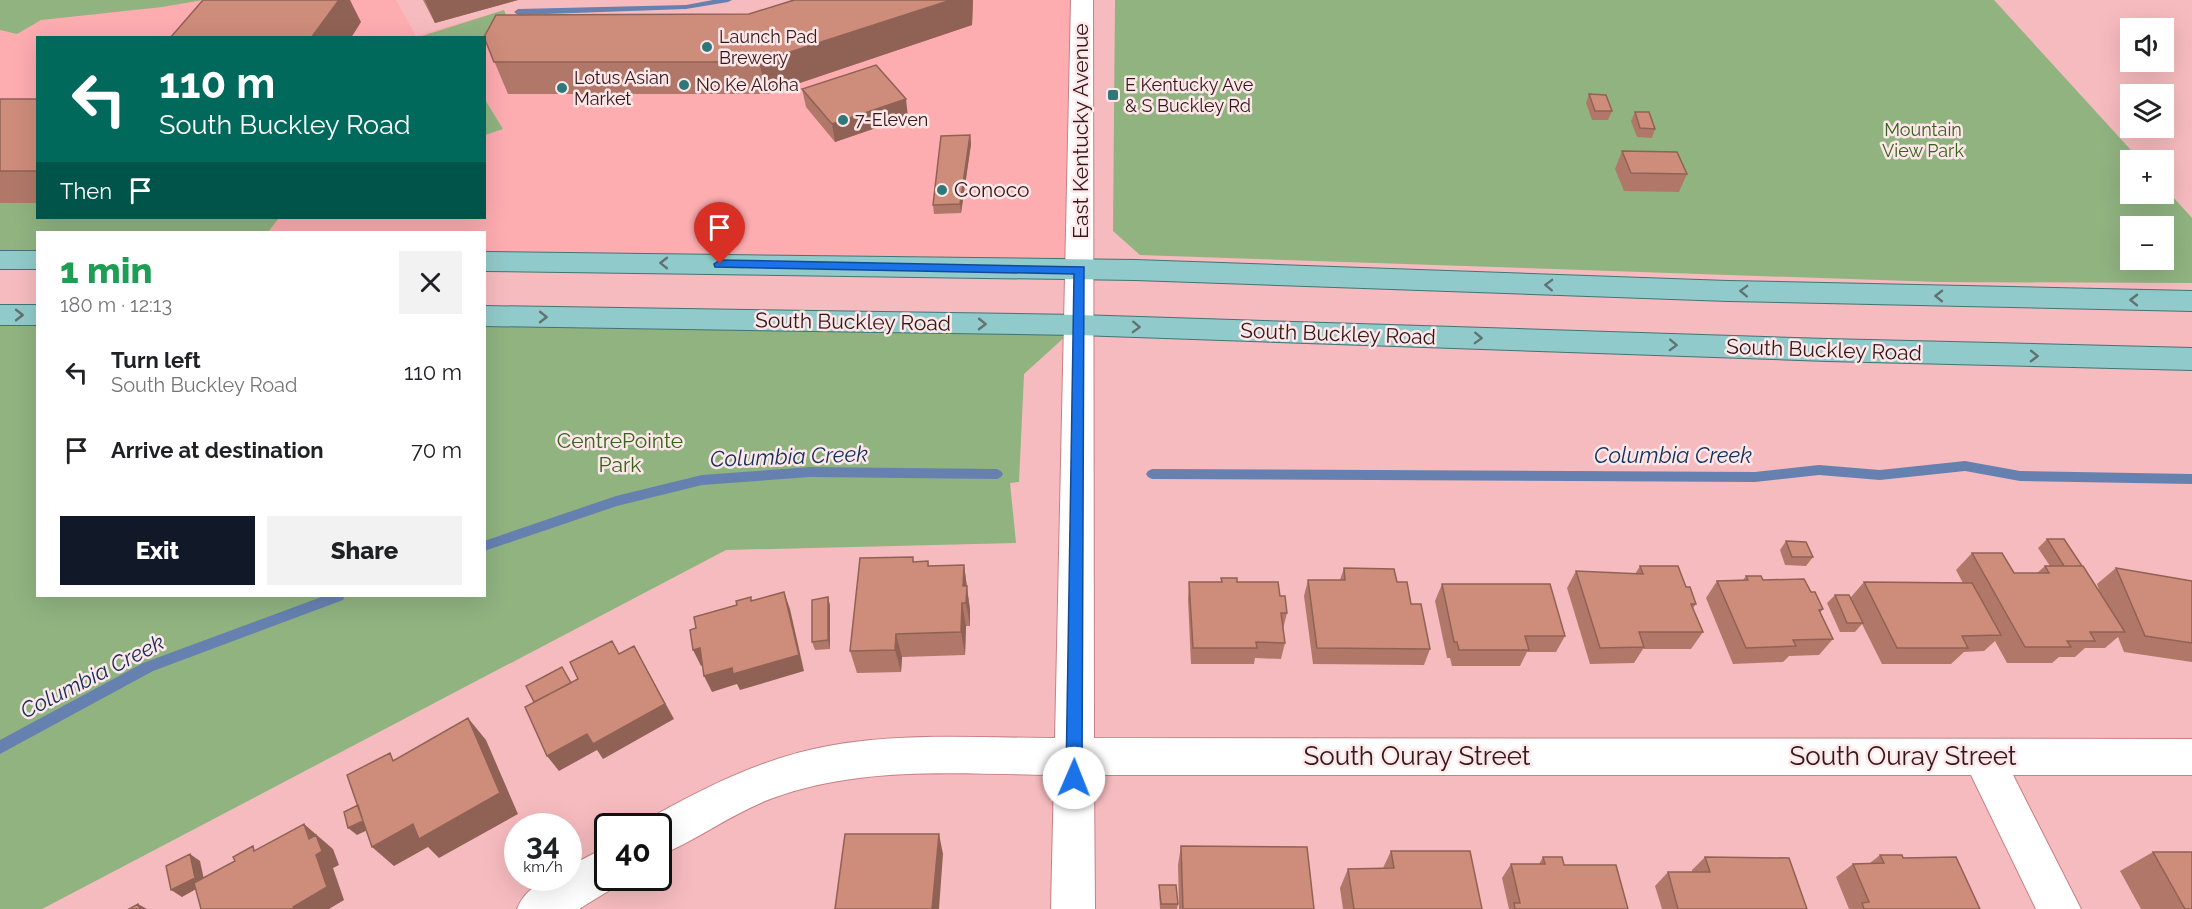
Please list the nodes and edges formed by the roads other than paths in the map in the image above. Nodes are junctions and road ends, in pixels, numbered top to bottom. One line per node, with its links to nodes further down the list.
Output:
1 (1082, 0): 5 (street, East Kentucky Avenue)
2 (0, 260): 3 (main road)
3 (36, 260)
4 (486, 261): 5 (main road, one-way to 4)
5 (1080, 270): 6 (main road, one-way to 5); 10 (street, East Kentucky Avenue)
6 (2192, 301)
7 (0, 315): 8 (main road, one-way to 8)
8 (36, 315)
9 (486, 316): 10 (main road, South Buckley Road, one-way to 10)
10 (1078, 325): 11 (main road, South Buckley Road, one-way to 11); 12 (street, East Kentucky Avenue)
11 (2192, 359)
12 (1074, 756): 13 (street, South Ouray Street); 15 (street, South Ouray Street); 18 (street, East Kentucky Avenue)
13 (1982, 756): 14 (street, South Ouray Street); 19 (street)
14 (2192, 757)
15 (672, 828)
16 (594, 876): 17 (street)
17 (539, 909)
18 (1073, 909)
19 (2059, 909)

